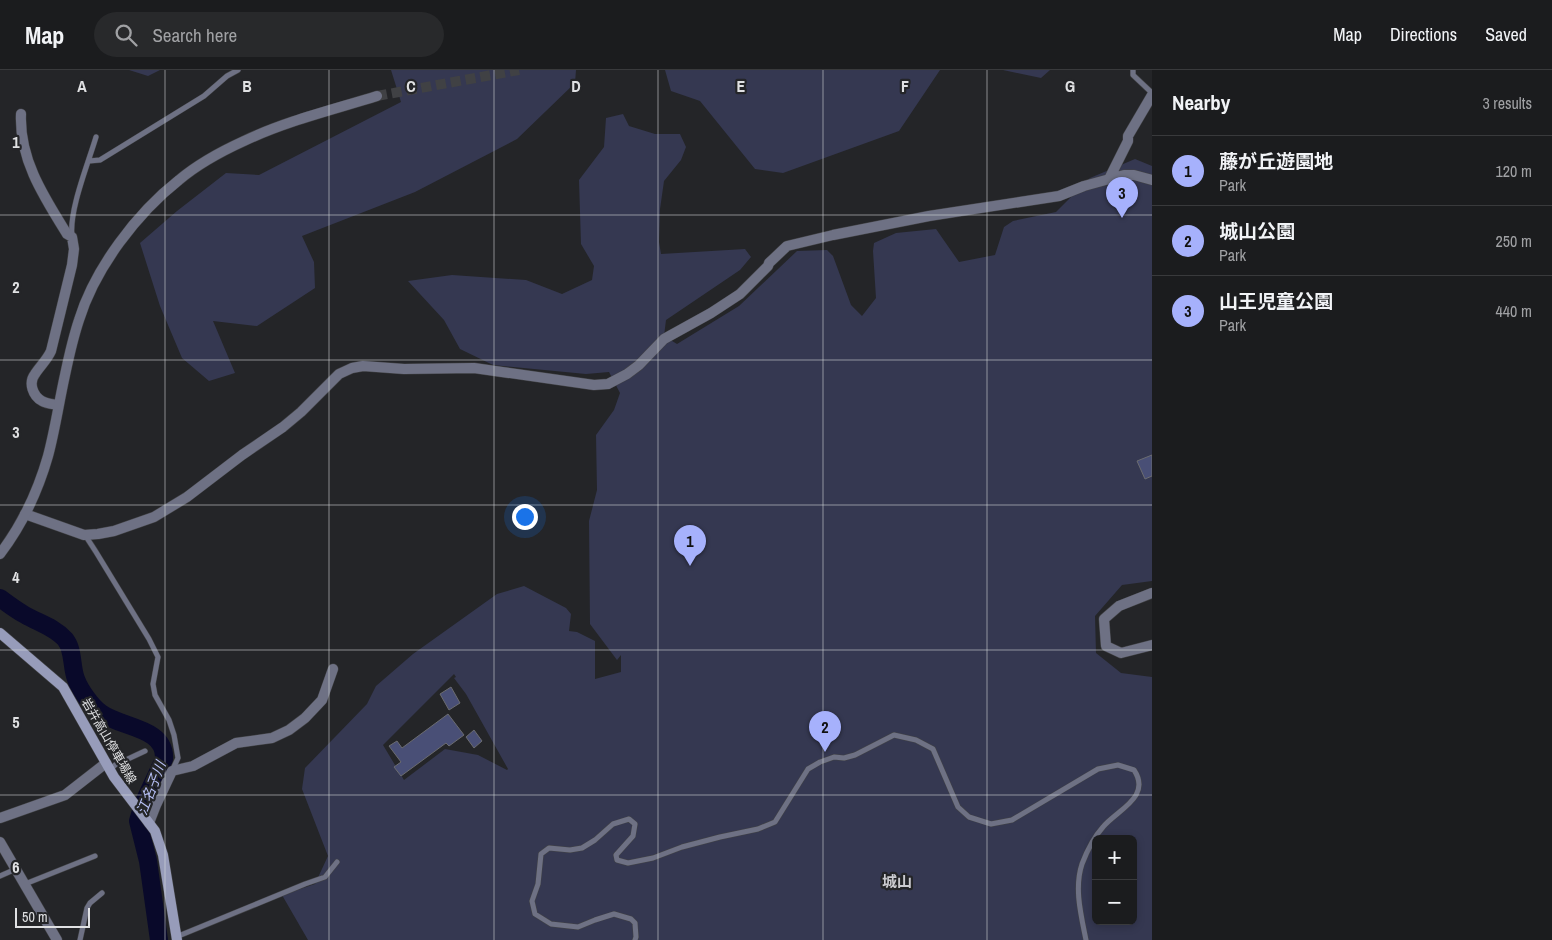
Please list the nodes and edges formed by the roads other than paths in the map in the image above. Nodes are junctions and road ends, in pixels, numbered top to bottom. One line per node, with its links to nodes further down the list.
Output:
1 (238, 70): 7 (lane)
2 (1133, 70): 3 (lane)
3 (1152, 94): 8 (street)
4 (376, 96): 11 (street)
5 (21, 114): 10 (street)
6 (96, 137): 7 (lane)
7 (89, 161): 10 (lane)
8 (1108, 179): 9 (street); 13 (street)
9 (1152, 180)
10 (72, 237): 11 (street)
11 (58, 405): 12 (street)
12 (25, 514): 13 (street); 14 (street)
13 (84, 534): 21 (lane)
14 (0, 554)
15 (1152, 593): 17 (street)
16 (0, 633): 20 (main road, 岩井高山停車場線)
17 (1152, 645)
18 (333, 669): 21 (street)
19 (145, 751): 20 (lane)
20 (108, 766): 22 (street); 23 (main road, 岩井高山停車場線)
21 (172, 772): 23 (street)
22 (0, 818)
23 (148, 822): 31 (main road, 岩井高山停車場線)
24 (0, 842): 27 (street)
25 (95, 856): 29 (lane)
26 (337, 862): 31 (lane)
27 (16, 869): 28 (lane); 29 (street)
28 (0, 876)
29 (25, 884): 32 (street)
30 (102, 893): 33 (lane)
31 (177, 938)
32 (57, 940)
33 (80, 940)
34 (635, 940): 35 (lane)
35 (1086, 940)

